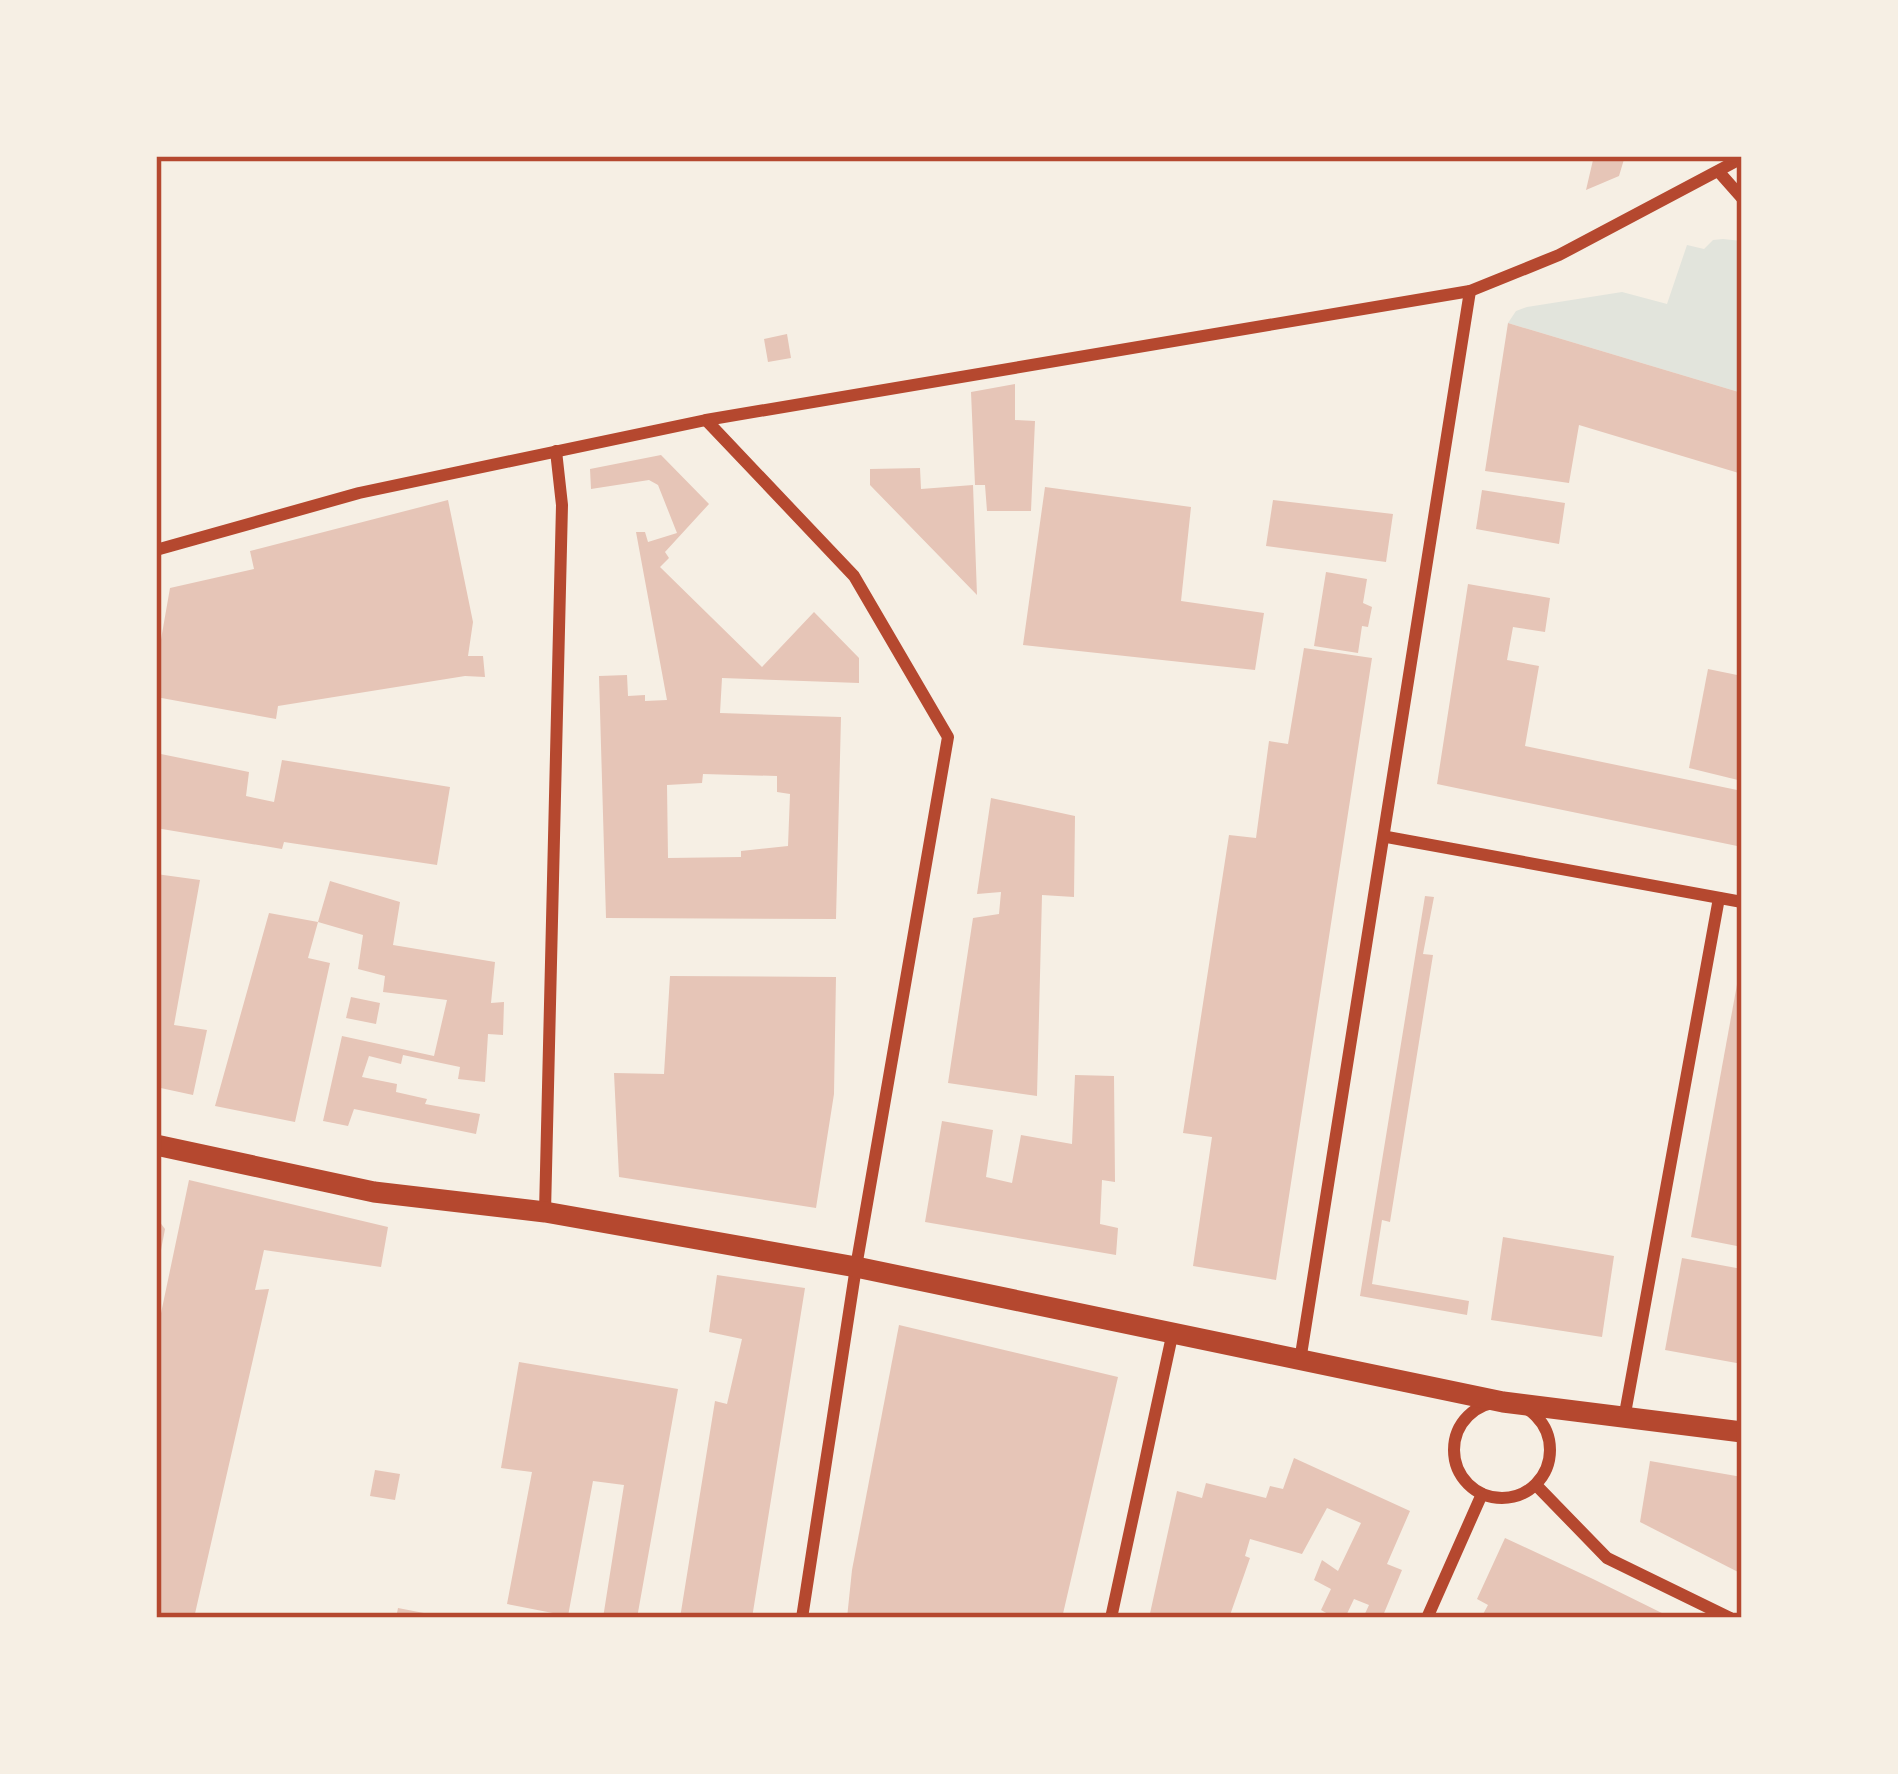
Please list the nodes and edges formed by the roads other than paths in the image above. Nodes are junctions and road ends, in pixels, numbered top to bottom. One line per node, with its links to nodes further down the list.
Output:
1 (1742, 158): 2 (street)
2 (1719, 172): 3 (street); 4 (street)
3 (1742, 198)
4 (1470, 291): 5 (street); 8 (street)
5 (706, 420): 6 (street); 13 (street)
6 (556, 451): 7 (street); 12 (street)
7 (156, 550)
8 (1387, 837): 9 (street); 15 (street)
9 (1719, 898): 10 (street); 17 (street)
10 (1742, 902)
11 (156, 1145): 12 (street)
12 (544, 1212): 13 (street)
13 (856, 1268): 14 (street); 22 (street)
14 (1172, 1336): 15 (street); 23 (street)
15 (1300, 1361): 16 (street)
16 (1503, 1402): 17 (street); 19 (street); 20 (street)
17 (1624, 1419): 18 (street)
18 (1742, 1432)
19 (1536, 1485): 20 (street); 21 (street)
20 (1482, 1494): 24 (street)
21 (1711, 1614): 25 (street)
22 (802, 1618)
23 (1111, 1618)
24 (1426, 1618)
25 (1730, 1618)

